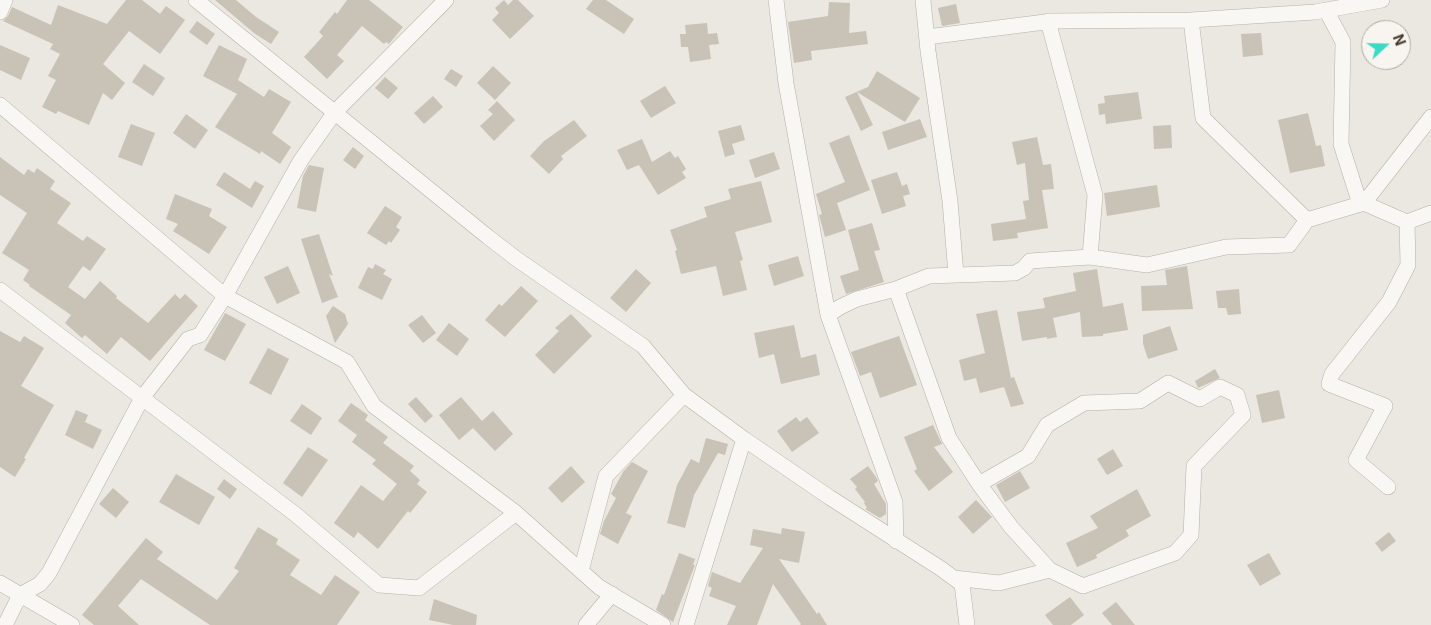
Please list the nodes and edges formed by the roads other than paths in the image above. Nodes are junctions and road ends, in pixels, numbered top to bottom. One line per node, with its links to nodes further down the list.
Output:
1 (5, 0): 8 (street)
2 (196, 0): 13 (street)
3 (446, 0): 13 (street)
4 (776, 0): 24 (street)
5 (923, 0): 11 (street)
6 (1382, 0): 7 (street)
7 (1326, 10): 9 (street); 15 (street)
8 (0, 12)
9 (1191, 20): 10 (street); 17 (street)
10 (1048, 21): 11 (street); 19 (street)
11 (927, 37): 20 (street)
12 (0, 105): 23 (street)
13 (335, 112): 23 (street); 25 (street)
14 (1431, 117): 15 (street)
15 (1364, 203): 17 (street); 18 (street)
16 (1431, 213): 18 (street)
17 (1307, 220): 19 (street)
18 (1407, 222): 29 (street)
19 (1090, 257): 20 (street)
20 (956, 275): 21 (street)
21 (896, 289): 24 (street); 28 (street)
22 (0, 290): 26 (street)
23 (224, 296): 26 (street); 30 (street)
24 (828, 316): 31 (street)
25 (684, 395): 27 (street); 33 (street)
26 (142, 398): 30 (street); 37 (street)
27 (744, 439): 31 (street); 42 (street)
28 (979, 484): 32 (street); 32 (street)
29 (1388, 487)
30 (516, 513): 33 (street)
31 (896, 541): 34 (street)
32 (1050, 570): 34 (street)
33 (581, 571): 36 (street)
34 (954, 578): 43 (street)
35 (0, 583): 37 (street)
36 (612, 594): 40 (street); 41 (street)
37 (20, 595): 38 (street); 39 (street)
38 (5, 625)
39 (72, 625)
40 (586, 625)
41 (664, 625)
42 (686, 625)
43 (967, 625)

